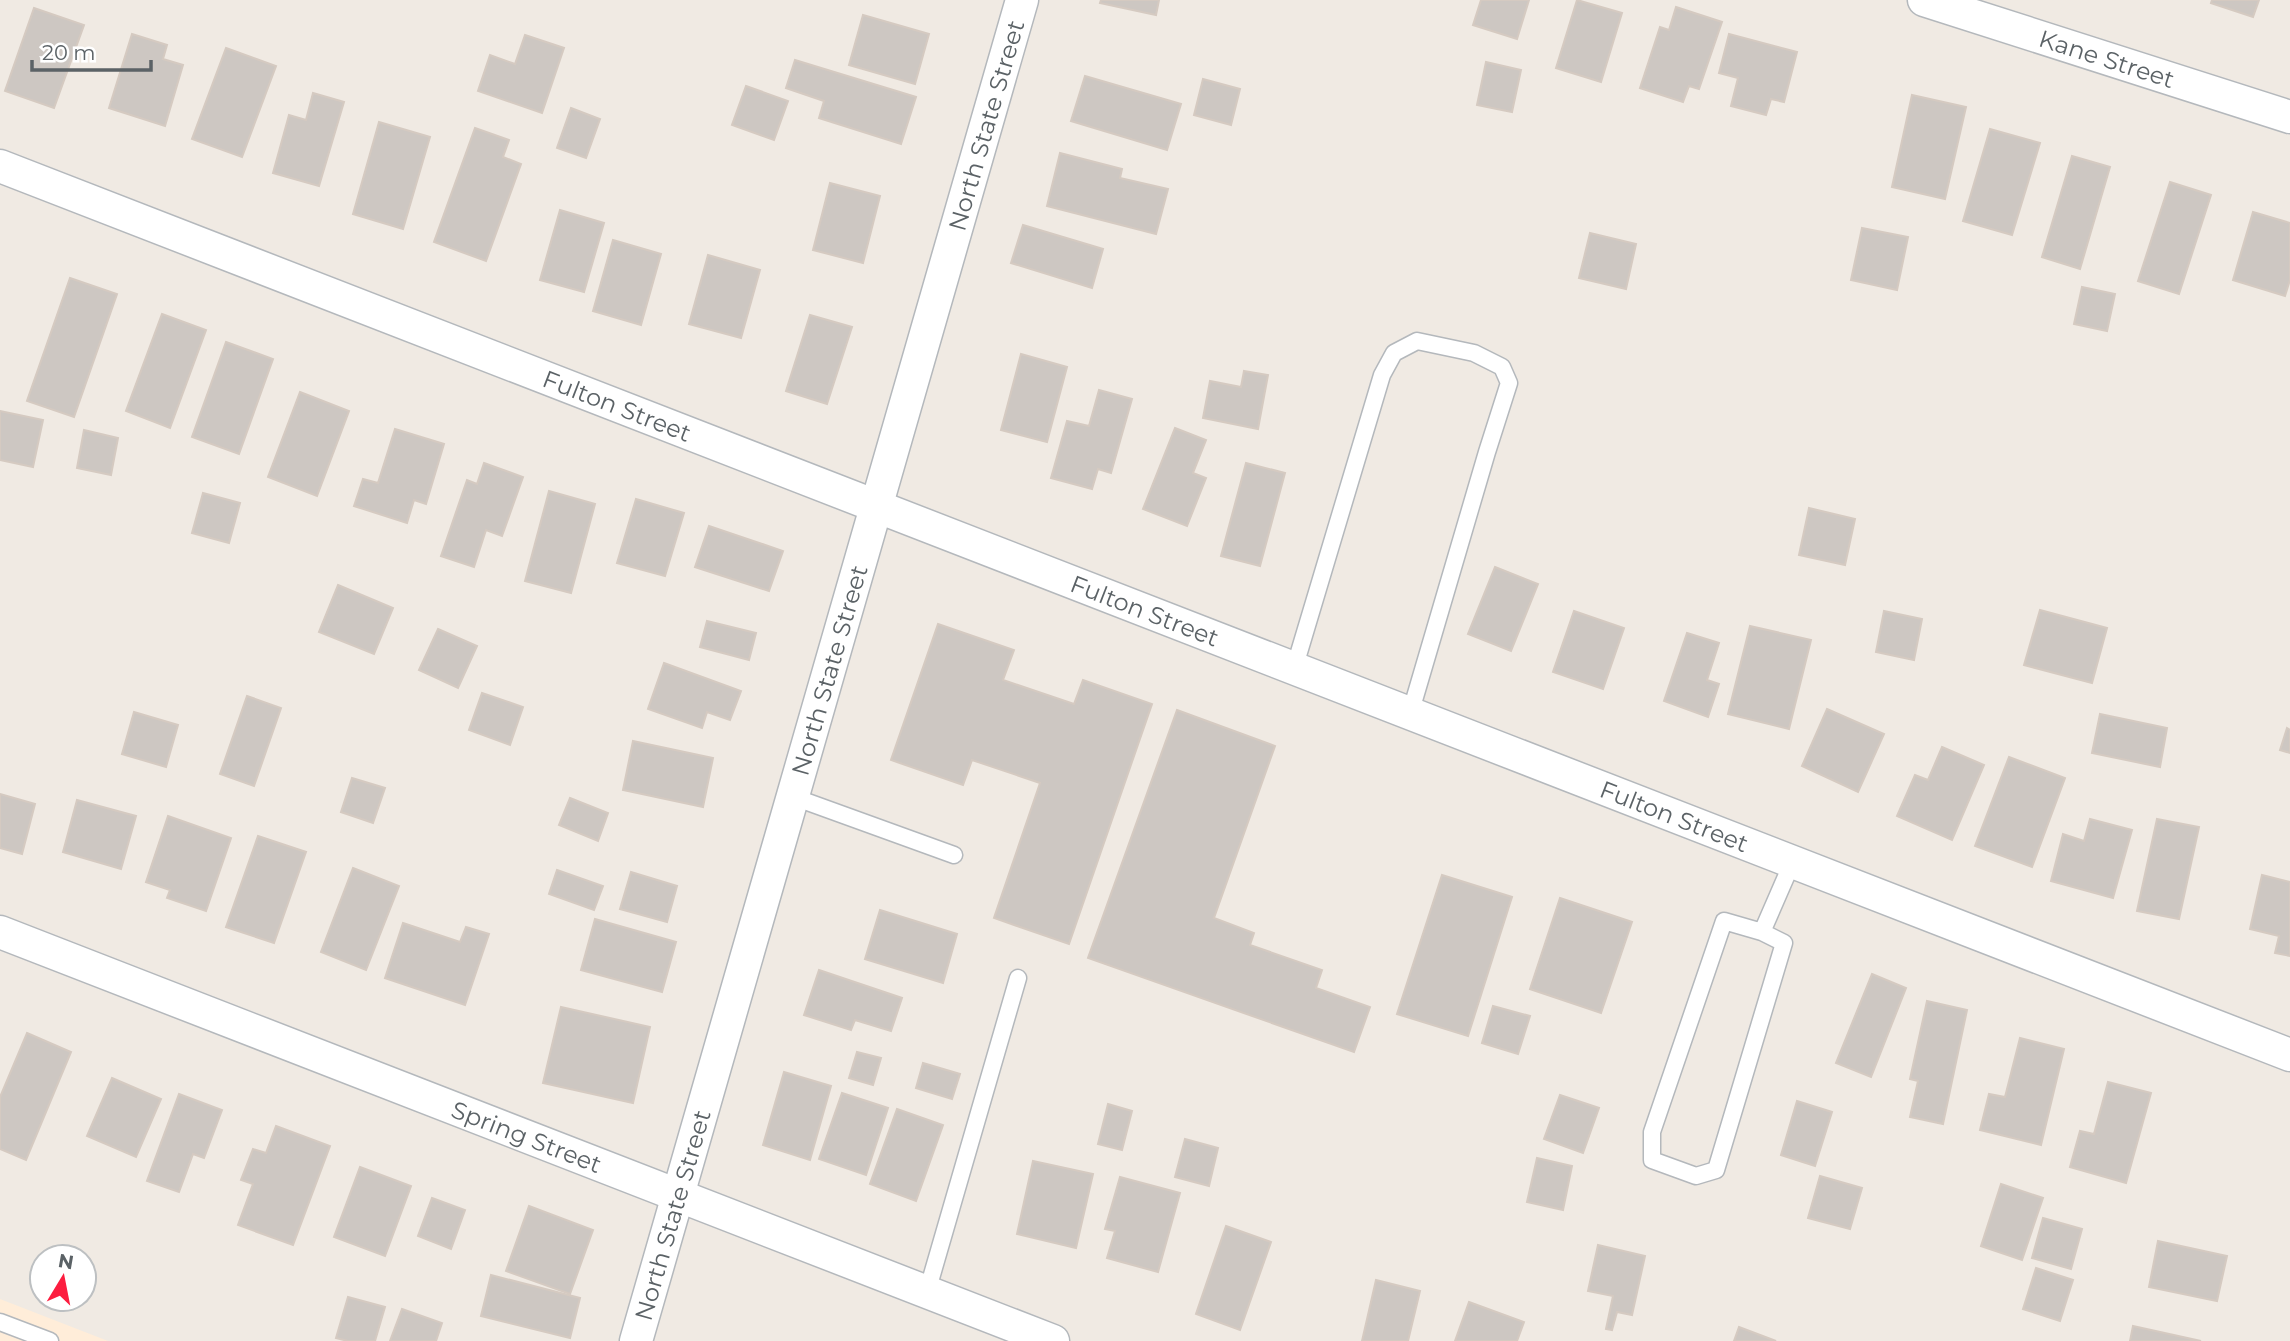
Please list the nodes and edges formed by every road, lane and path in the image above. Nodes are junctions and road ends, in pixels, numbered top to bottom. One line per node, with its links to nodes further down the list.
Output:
1 (1022, 0): 5 (street, North State Street)
2 (1924, 0): 3 (street, Kane Street)
3 (2290, 117)
4 (0, 166): 5 (street, Fulton Street)
5 (875, 506): 6 (street, Fulton Street); 8 (street, North State Street)
6 (1294, 669): 7 (street, Fulton Street); 7 (lane)
7 (1410, 714): 10 (street, Fulton Street)
8 (791, 796): 9 (lane); 15 (street, North State Street)
9 (954, 855)
10 (1792, 863): 12 (lane); 14 (street, Fulton Street)
11 (0, 932): 15 (street, Spring Street)
12 (1762, 932): 12 (lane)
13 (1018, 978): 16 (lane)
14 (2290, 1055)
15 (677, 1194): 16 (street, Spring Street); 19 (street, North State Street)
16 (927, 1292): 20 (street, Spring Street)
17 (0, 1322): 18 (lane)
18 (50, 1341)
19 (636, 1341)
20 (1053, 1341)

